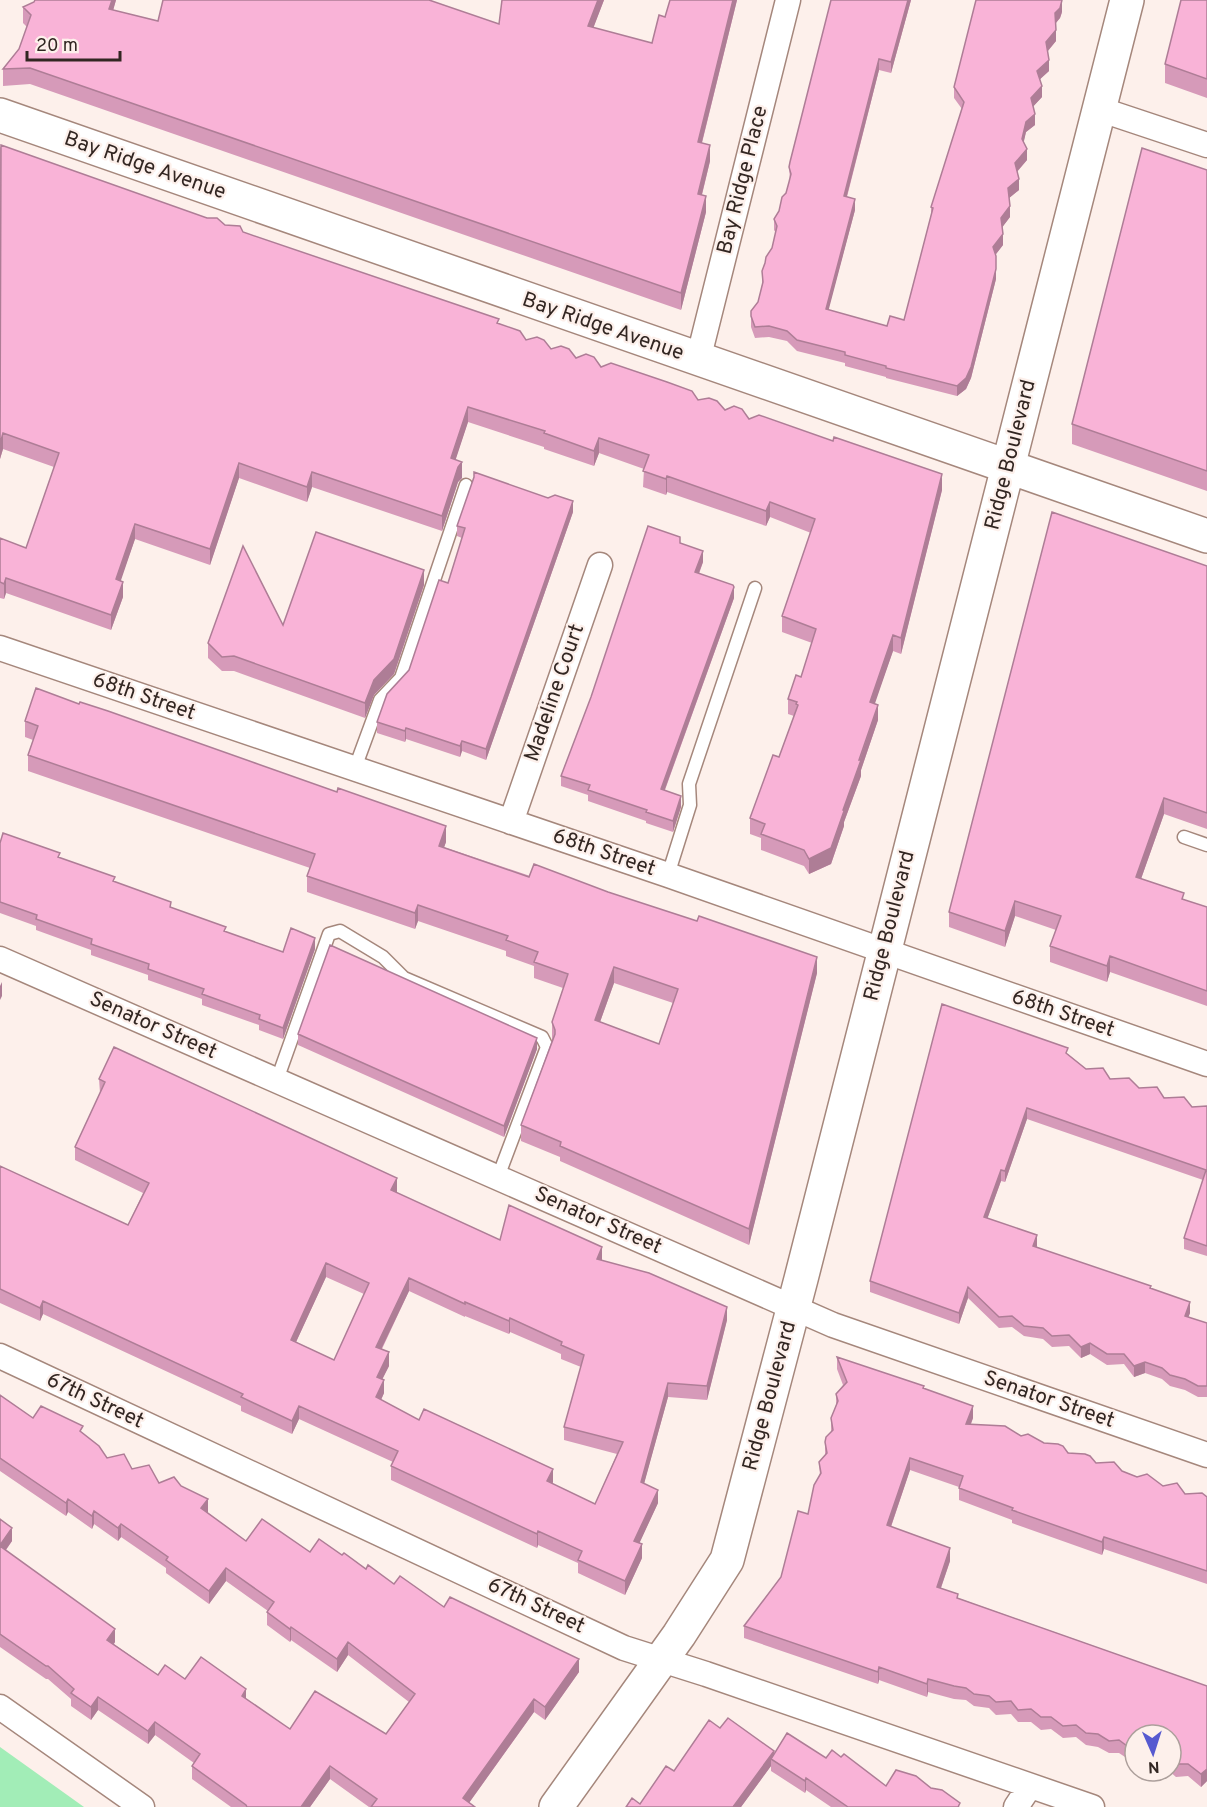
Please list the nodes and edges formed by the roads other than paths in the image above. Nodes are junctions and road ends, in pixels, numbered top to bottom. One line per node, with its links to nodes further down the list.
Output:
1 (788, 0): 6 (street, Bay Ridge Place)
2 (1127, 0): 3 (street, Ridge Boulevard)
3 (1100, 109): 5 (street); 7 (street, Ridge Boulevard)
4 (0, 115): 6 (street, Bay Ridge Avenue)
5 (1207, 145)
6 (698, 360): 7 (street, Bay Ridge Avenue)
7 (1008, 466): 9 (street, Bay Ridge Avenue); 18 (street, Ridge Boulevard)
8 (466, 485): 13 (lane)
9 (1207, 536)
10 (600, 565): 14 (street, Madeline Court)
11 (755, 588): 17 (lane)
12 (0, 648): 13 (street, 68th Street)
13 (355, 768): 14 (street, 68th Street)
14 (511, 822): 17 (street, 68th Street)
15 (1184, 837): 16 (lane)
16 (1207, 845)
17 (668, 875): 18 (street, 68th Street)
18 (884, 951): 20 (street, 68th Street); 23 (street, Ridge Boulevard)
19 (0, 958): 21 (street, Senator Street)
20 (1207, 1064)
21 (277, 1080): 22 (street, Senator Street); 22 (lane)
22 (498, 1177): 23 (street, Senator Street)
23 (794, 1308): 25 (street, Senator Street); 26 (street, Ridge Boulevard)
24 (0, 1356): 26 (street, 67th Street)
25 (1207, 1455)
26 (661, 1659): 28 (street, 67th Street); 30 (street, Ridge Boulevard)
27 (0, 1707): 29 (street)
28 (1030, 1786): 31 (street); 32 (street, 67th Street)
29 (142, 1807)
30 (556, 1807)
31 (1016, 1807)
32 (1092, 1807)

